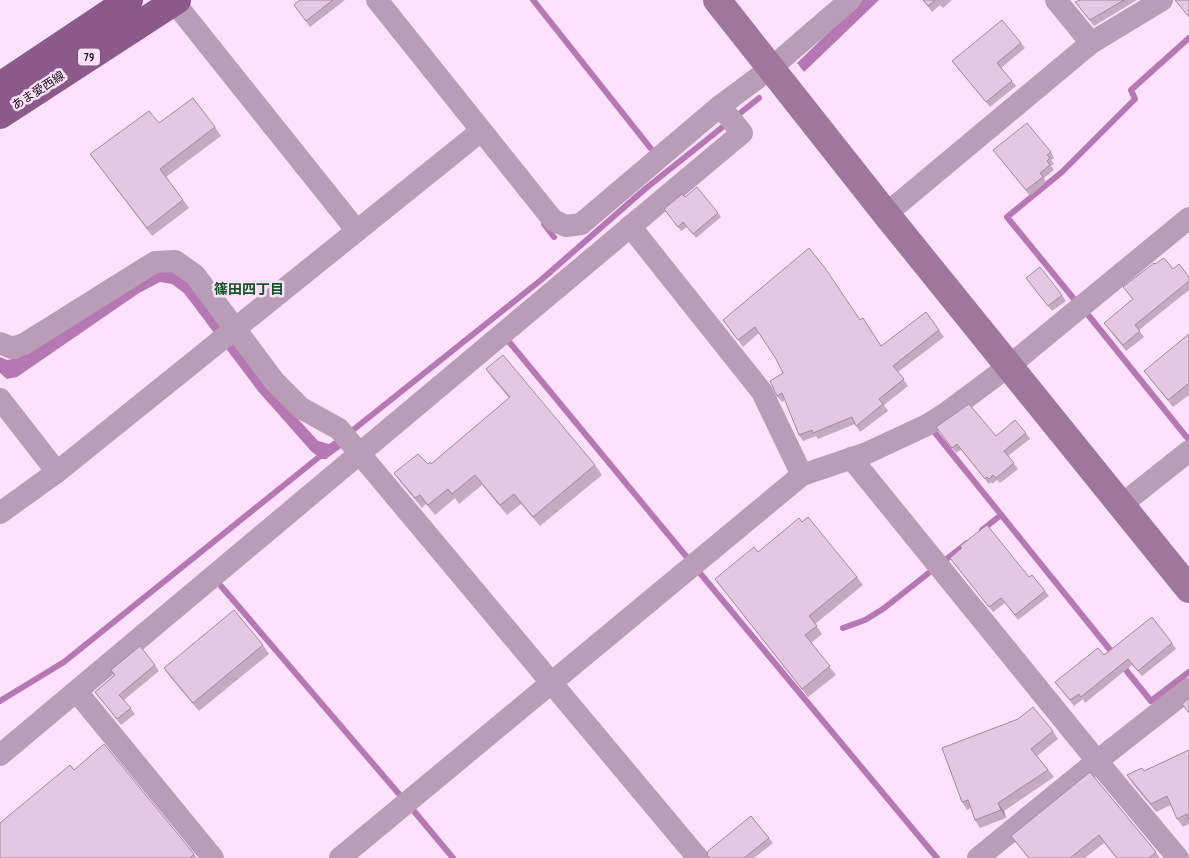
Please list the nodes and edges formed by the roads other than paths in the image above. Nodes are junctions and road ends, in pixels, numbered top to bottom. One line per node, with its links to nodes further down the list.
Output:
1 (129, 0): 10 (main road, あま愛西線 / 79)
2 (377, 0): 13 (street)
3 (717, 0): 9 (street)
4 (1056, 0): 8 (street)
5 (1162, 0): 8 (street)
6 (175, 1): 12 (main road, あま愛西線 / 79); 17 (street)
7 (845, 2): 9 (street)
8 (1091, 43): 14 (street)
9 (771, 68): 11 (street); 14 (street)
10 (0, 86)
11 (727, 114): 13 (street); 16 (street)
12 (0, 115)
13 (481, 131): 17 (street)
14 (886, 214): 20 (street)
15 (1189, 218): 20 (street)
16 (630, 226): 22 (street); 26 (street)
17 (357, 231): 18 (street)
18 (228, 335): 19 (street); 22 (street); 25 (street)
19 (0, 343)
20 (1009, 366): 24 (street); 27 (street)
21 (0, 399): 25 (street)
22 (351, 443): 30 (street); 32 (street)
23 (1189, 451): 27 (street)
24 (851, 458): 26 (street); 34 (street)
25 (56, 472): 28 (street)
26 (802, 474): 30 (street)
27 (1122, 505): 29 (street)
28 (0, 513)
29 (1189, 589)
30 (551, 683): 36 (street); 37 (street)
31 (1189, 689): 34 (street)
32 (76, 692): 33 (street); 35 (street)
33 (0, 755)
34 (1096, 761): 38 (street); 39 (street)
35 (213, 858)
36 (340, 858)
37 (698, 858)
38 (978, 858)
39 (1178, 858)

